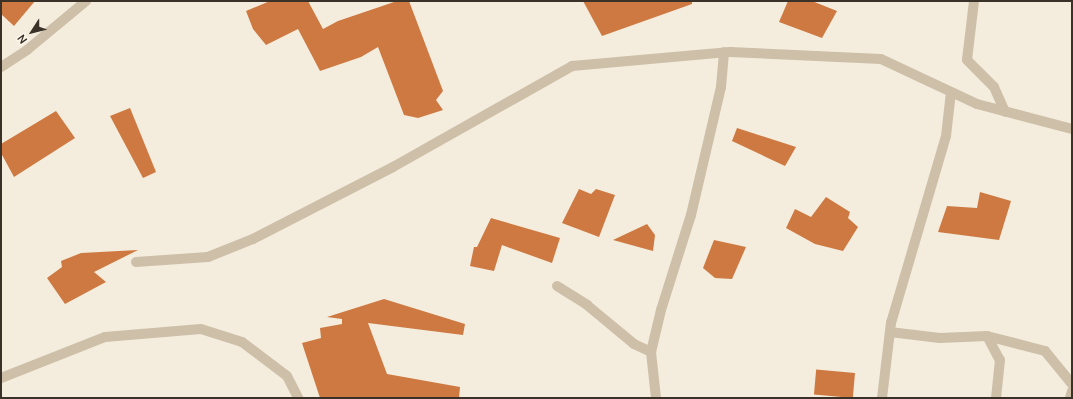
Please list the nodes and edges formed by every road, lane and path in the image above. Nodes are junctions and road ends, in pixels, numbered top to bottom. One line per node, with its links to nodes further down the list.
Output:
1 (86, 1): 4 (street)
2 (974, 1): 6 (street)
3 (724, 52): 5 (street); 8 (street); 12 (street)
4 (1, 67)
5 (951, 92): 6 (street); 10 (street)
6 (1005, 112): 7 (street)
7 (1072, 130)
8 (136, 262)
9 (557, 286): 12 (street)
10 (890, 332): 11 (street); 19 (street)
11 (987, 336): 14 (street); 15 (street)
12 (651, 352): 18 (street)
13 (1, 378): 17 (street)
14 (1072, 384)
15 (996, 385): 20 (street); 21 (street)
16 (1072, 391): 22 (street)
17 (298, 398)
18 (656, 398)
19 (882, 398)
20 (996, 398)
21 (1004, 398)
22 (1070, 398)

